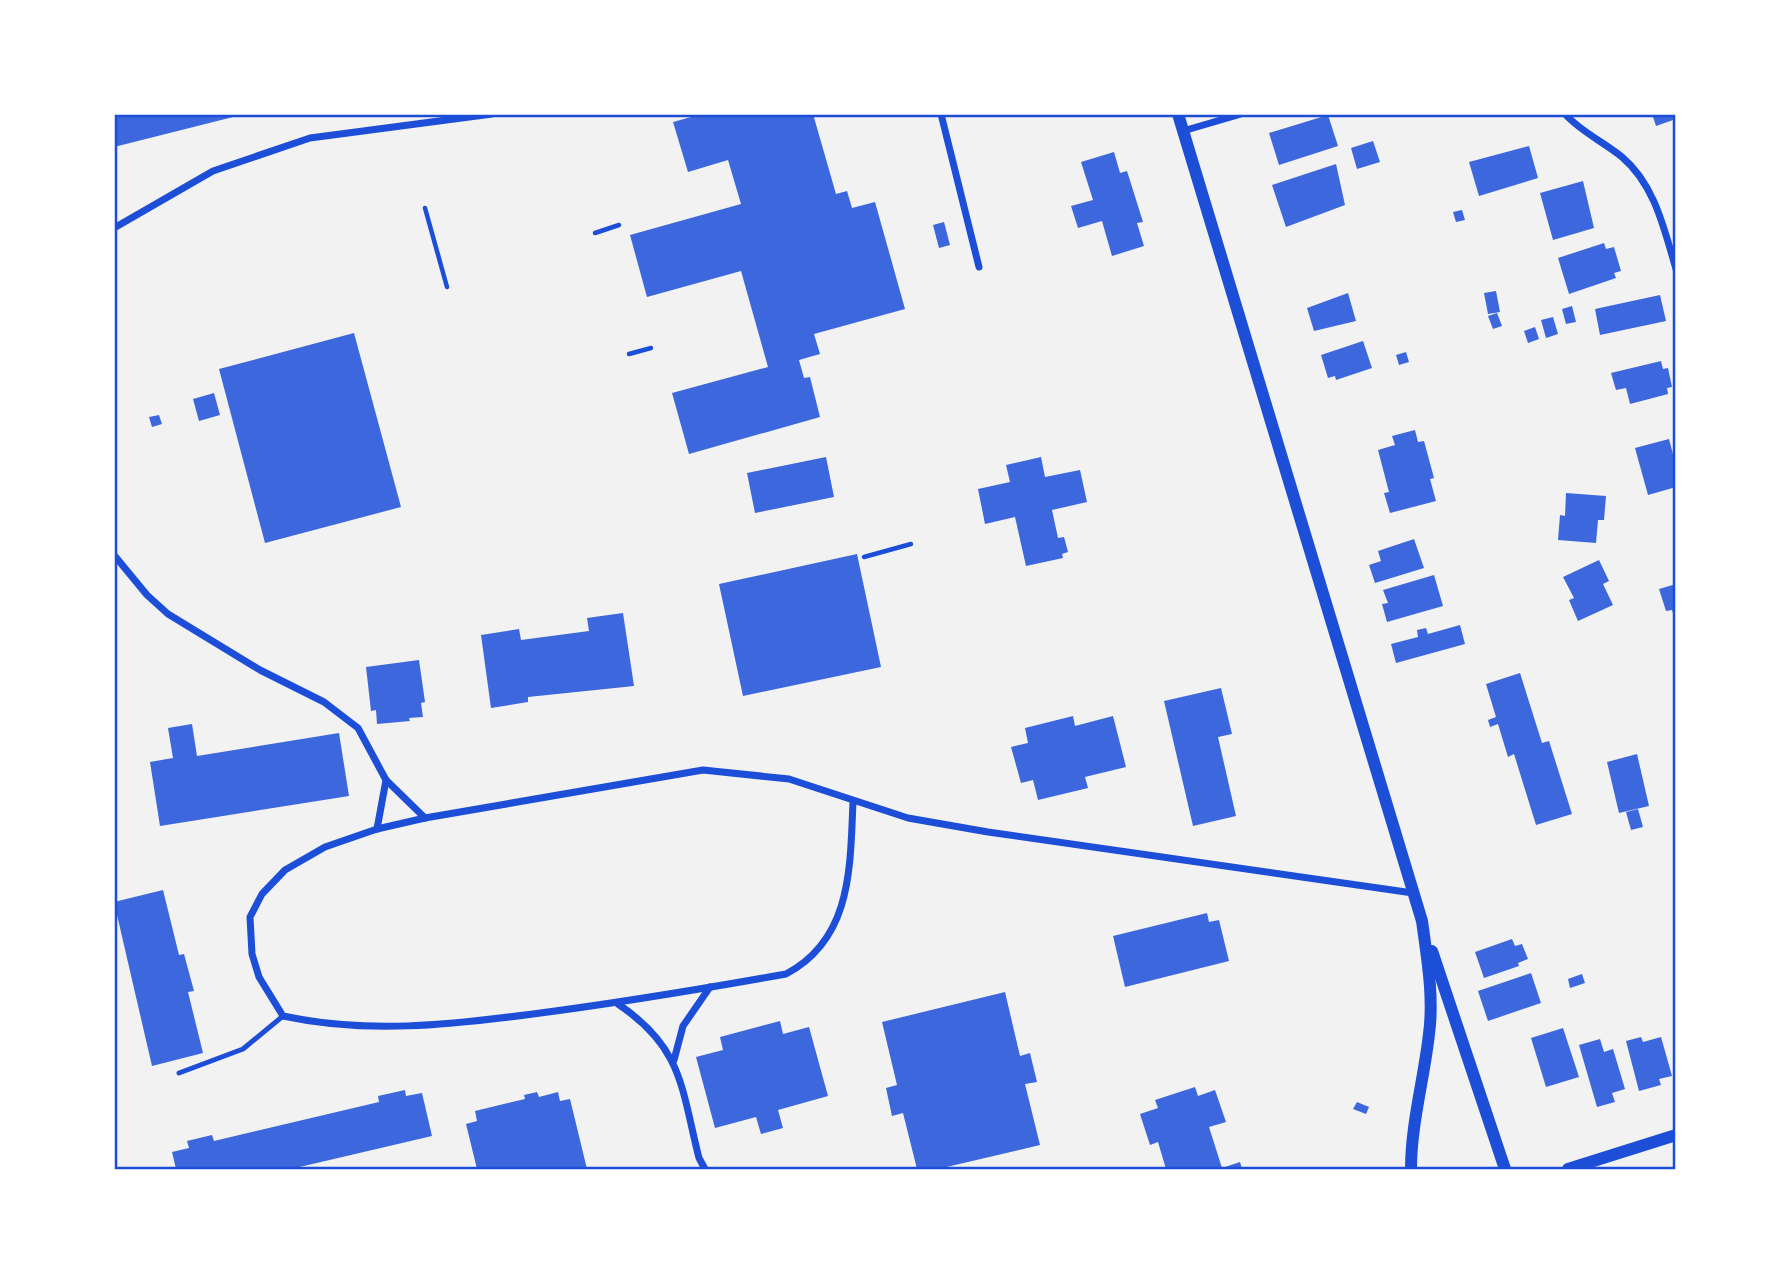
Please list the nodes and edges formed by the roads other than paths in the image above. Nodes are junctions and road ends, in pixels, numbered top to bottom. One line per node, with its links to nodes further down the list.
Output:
1 (492, 114): 7 (street)
2 (941, 114): 8 (street)
3 (1178, 114): 6 (street)
4 (1241, 114): 6 (street)
5 (1565, 114): 9 (street)
6 (1183, 131): 15 (street)
7 (114, 228)
8 (979, 267)
9 (1676, 269)
10 (114, 555): 11 (street)
11 (386, 780): 13 (street); 14 (street)
12 (853, 802): 13 (street); 15 (street); 17 (street)
13 (425, 818): 14 (street)
14 (376, 829): 19 (street)
15 (1413, 893): 16 (street)
16 (1422, 920): 24 (street); 25 (street)
17 (710, 987): 18 (street); 20 (street)
18 (618, 1003): 19 (street); 20 (street)
19 (283, 1016): 21 (lane)
20 (674, 1060): 23 (street)
21 (179, 1073)
22 (1676, 1135): 26 (street)
23 (705, 1169)
24 (1412, 1169)
25 (1505, 1169)
26 (1567, 1169)

